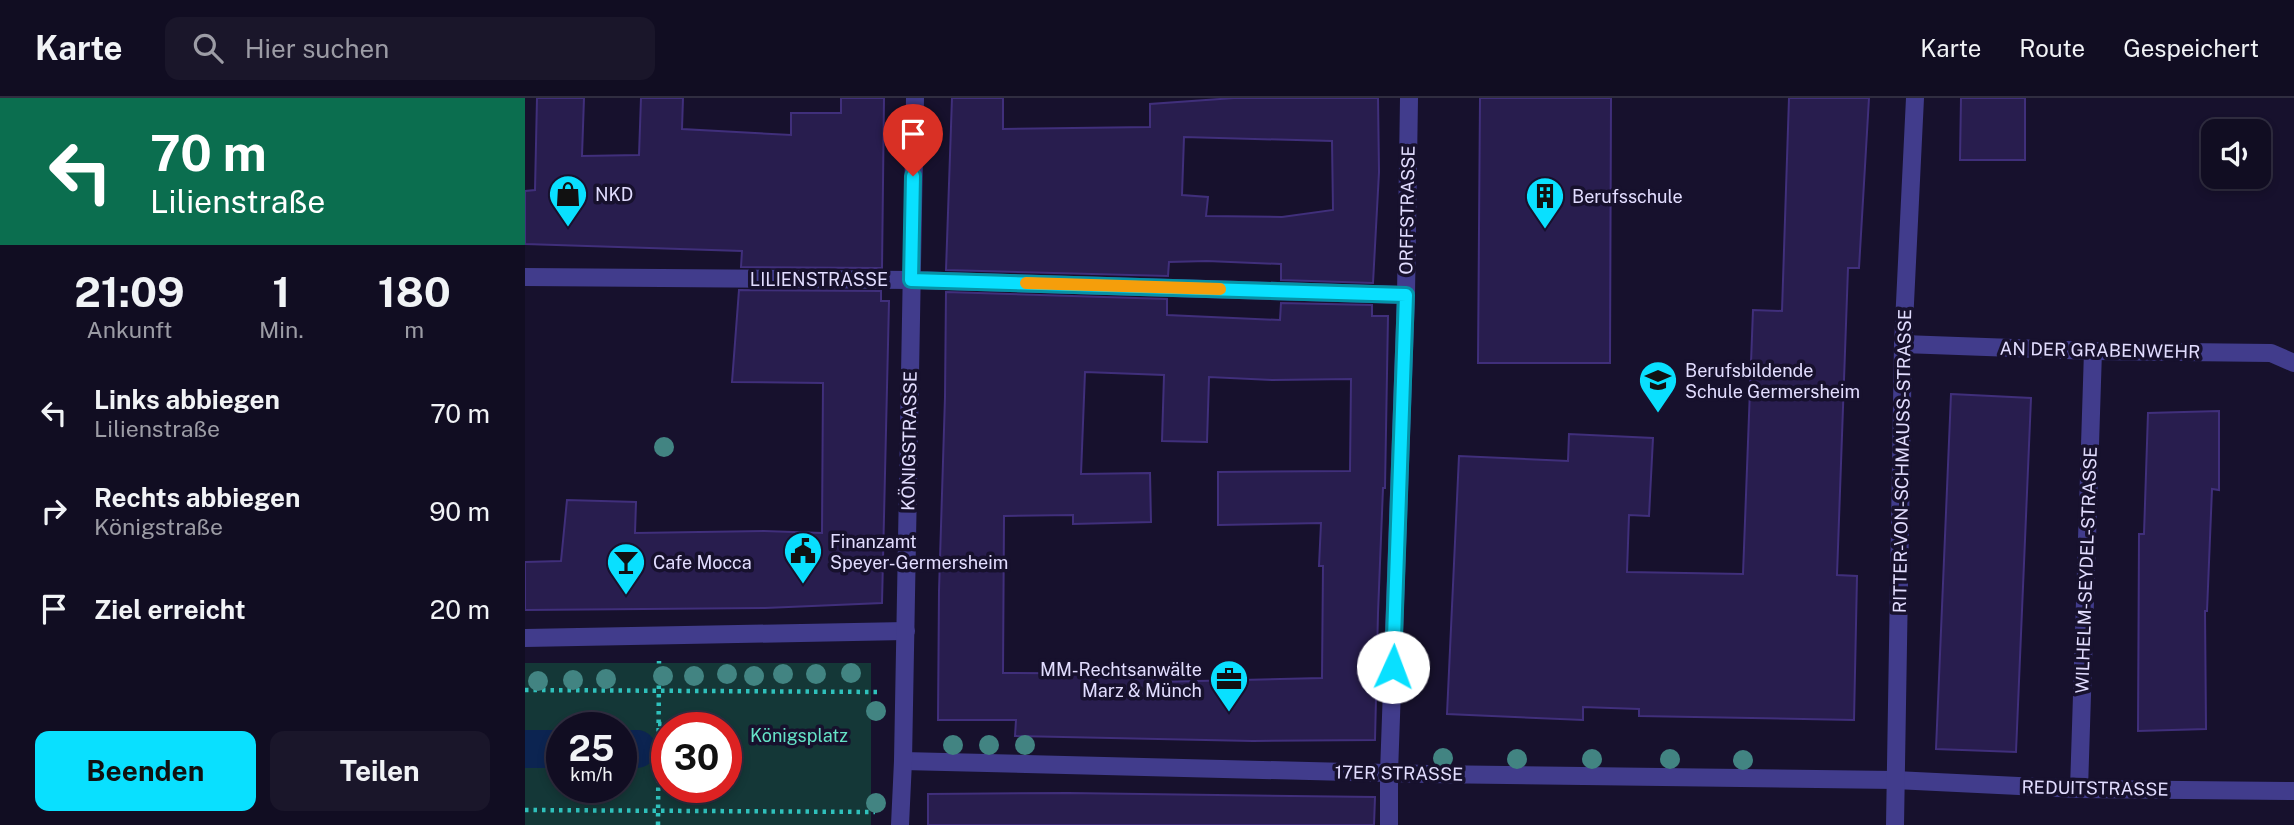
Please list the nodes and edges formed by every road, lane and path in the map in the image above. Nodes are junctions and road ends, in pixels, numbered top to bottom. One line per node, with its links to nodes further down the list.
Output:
1 (915, 98): 5 (street, KÖNIGSTRASSE)
2 (1409, 98): 6 (street, ORFFSTRASSE)
3 (1915, 98): 7 (street, RITTER-VON-SCHMAUSS-STRASSE)
4 (525, 277): 5 (street, LILIENSTRASSE)
5 (911, 280): 6 (street, LILIENSTRASSE); 10 (street, KÖNIGSTRASSE)
6 (1406, 295): 18 (street, ORFFSTRASSE)
7 (1903, 344): 8 (street, AN DER GRABENWEHR); 19 (street, RITTER-VON-SCHMAUSS-STRASSE)
8 (2093, 351): 9 (street, AN DER GRABENWEHR); 20 (street, WILHELM-SEYDEL-STRASSE)
9 (2294, 363)
10 (906, 631): 11 (street); 15 (street, KÖNIGSTRASSE)
11 (659, 635): 12 (street); 14 (path)
12 (525, 638)
13 (525, 690): 14 (path)
14 (659, 691): 15 (path); 16 (path)
15 (905, 692): 17 (street, KÖNIGSTRASSE)
16 (659, 712)
17 (903, 761): 18 (street, 17ER STRASSE); 25 (street, KÖNIGSTRASSE)
18 (1389, 773): 19 (street, 17ER STRASSE); 27 (street, ORFFSTRASSE)
19 (1895, 779): 20 (street, REDUITSTRASSE); 28 (street, RITTER-VON-SCHMAUSS-STRASSE)
20 (2079, 789): 21 (street, REDUITSTRASSE)
21 (2294, 790)
22 (658, 803): 24 (path)
23 (525, 810): 24 (path)
24 (658, 810): 25 (path); 26 (path)
25 (900, 818)
26 (657, 825)
27 (1389, 825)
28 (1895, 825)

